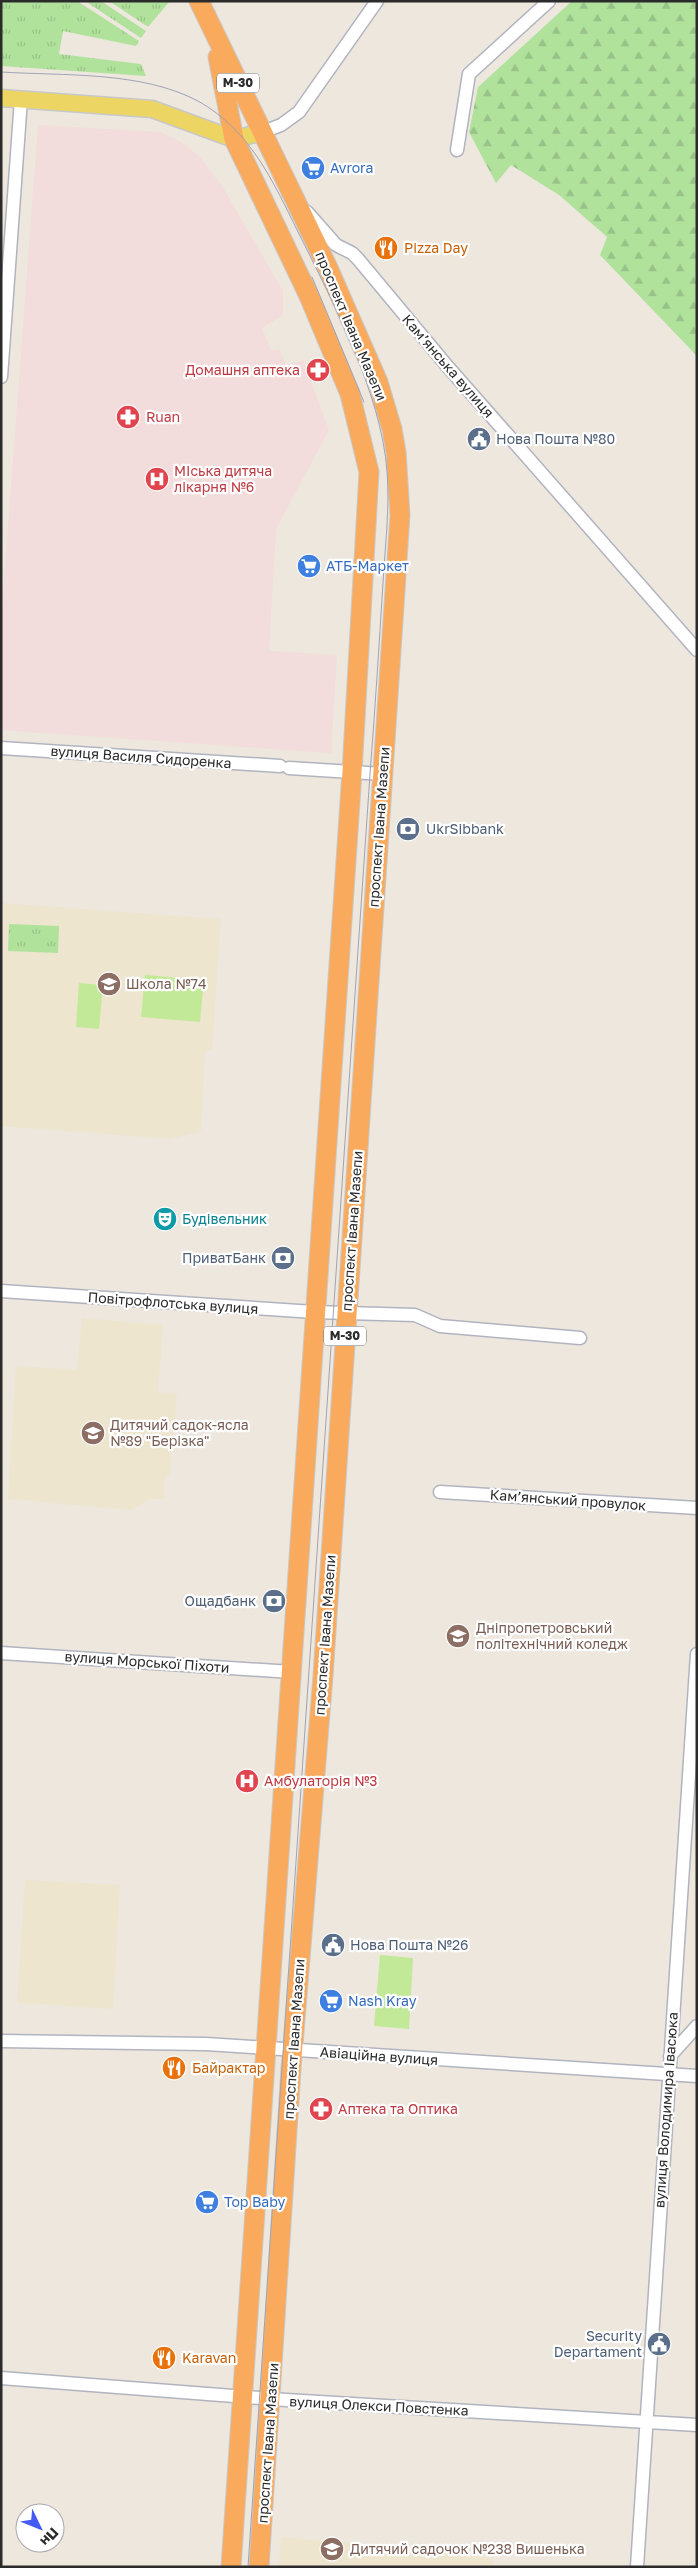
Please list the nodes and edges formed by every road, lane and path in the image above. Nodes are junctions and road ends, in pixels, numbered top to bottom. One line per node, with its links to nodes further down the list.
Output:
1 (199, 1): 4 (highway, М-30)
2 (377, 1): 7 (street)
3 (549, 1): 9 (street)
4 (213, 34): 7 (highway, М-30); 8 (highway, М-30)
5 (1, 98): 6 (main road)
6 (21, 99): 8 (main road); 11 (street)
7 (263, 132): 8 (main road); 10 (highway, проспект Івана Мазепи / М-30)
8 (234, 139): 14 (highway, проспект Івана Мазепи / М-30)
9 (457, 150)
10 (295, 199): 12 (street, Камʼянська вулиця); 15 (highway, проспект Івана Мазепи / М-30)
11 (1, 377)
12 (697, 650)
13 (1, 748): 14 (street, вулиця Василя Сидоренка)
14 (352, 772): 15 (street, вулиця Василя Сидоренка); 17 (highway, проспект Івана Мазепи / М-30)
15 (383, 774): 18 (highway, проспект Івана Мазепи / М-30)
16 (1, 1291): 17 (street, Повітрофлотська вулиця)
17 (314, 1312): 18 (street, Повітрофлотська вулиця); 24 (highway, проспект Івана Мазепи / М-30)
18 (346, 1313): 19 (street); 28 (highway, проспект Івана Мазепи / М-30)
19 (580, 1338)
20 (440, 1492): 21 (street, Камʼянський провулок)
21 (697, 1508)
22 (1, 1653): 24 (street, вулиця Морської Піхоти)
23 (697, 1654): 29 (street, вулиця Володимира Івасюка)
24 (292, 1672): 27 (highway, проспект Івана Мазепи / М-30)
25 (697, 2026): 29 (street)
26 (1, 2041): 27 (street, Авіаційна вулиця)
27 (266, 2048): 28 (street, Авіаційна вулиця); 33 (highway, проспект Івана Мазепи / М-30)
28 (292, 2050): 30 (street, Авіаційна вулиця); 34 (highway, проспект Івана Мазепи / М-30)
29 (670, 2056): 30 (street, вулиця Володимира Івасюка)
30 (669, 2074): 31 (street, Авіаційна вулиця); 35 (street, вулиця Володимира Івасюка)
31 (697, 2076)
32 (1, 2378): 33 (street, вулиця Олекси Повстенка)
33 (243, 2396): 34 (street, вулиця Олекси Повстенка); 37 (highway, проспект Івана Мазепи / М-30)
34 (271, 2398): 35 (street, вулиця Олекси Повстенка); 38 (highway, проспект Івана Мазепи / М-30)
35 (646, 2421): 36 (street, вулиця Олекси Повстенка); 39 (street, вулиця Володимира Івасюка)
36 (697, 2425)
37 (231, 2567)
38 (259, 2567)
39 (637, 2567)

